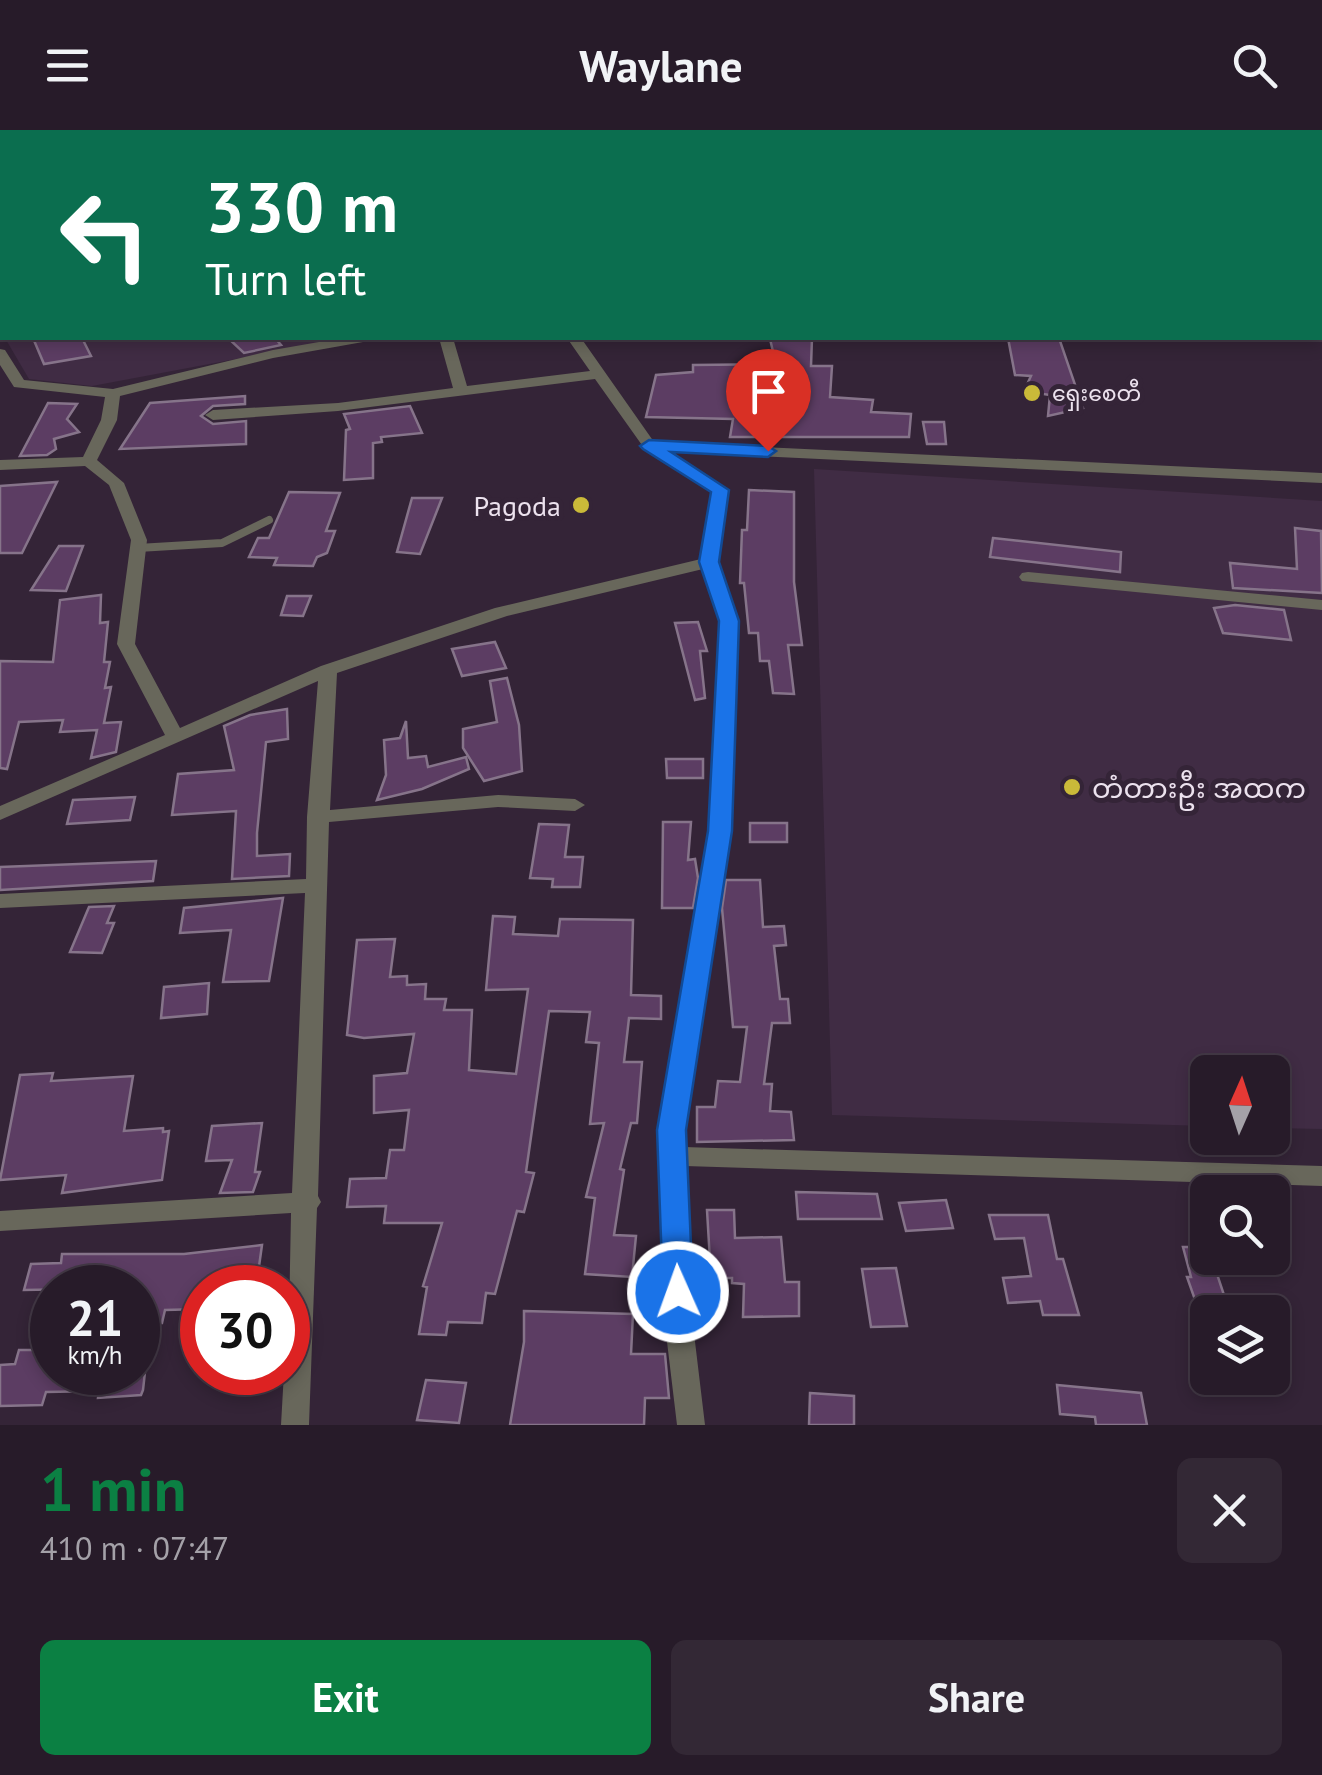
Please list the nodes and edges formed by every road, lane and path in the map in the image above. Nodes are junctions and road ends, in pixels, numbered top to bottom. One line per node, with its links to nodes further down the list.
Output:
1 (352, 340): 8 (street)
2 (447, 340): 9 (street)
3 (575, 340): 5 (street)
4 (0, 353): 6 (street)
5 (599, 374): 9 (street); 11 (street)
6 (19, 384): 7 (street); 8 (street)
7 (0, 387)
8 (112, 393): 12 (street)
9 (462, 393): 10 (street)
10 (214, 415)
11 (649, 446): 14 (street); 17 (street)
12 (89, 461): 13 (street); 16 (street)
13 (0, 465)
14 (1322, 478)
15 (269, 520): 16 (lane)
16 (138, 548): 21 (street)
17 (709, 562): 20 (street); 27 (street)
18 (1028, 576): 19 (street)
19 (1322, 606)
20 (328, 670): 21 (street); 24 (street)
21 (174, 734): 23 (street)
22 (575, 805): 24 (street)
23 (0, 814)
24 (318, 817): 25 (street)
25 (313, 886): 26 (street); 29 (street)
26 (0, 901)
27 (673, 1156): 28 (street); 32 (street)
28 (1322, 1176)
29 (308, 1202): 30 (street); 31 (street)
30 (0, 1221)
31 (294, 1425)
32 (692, 1425)

